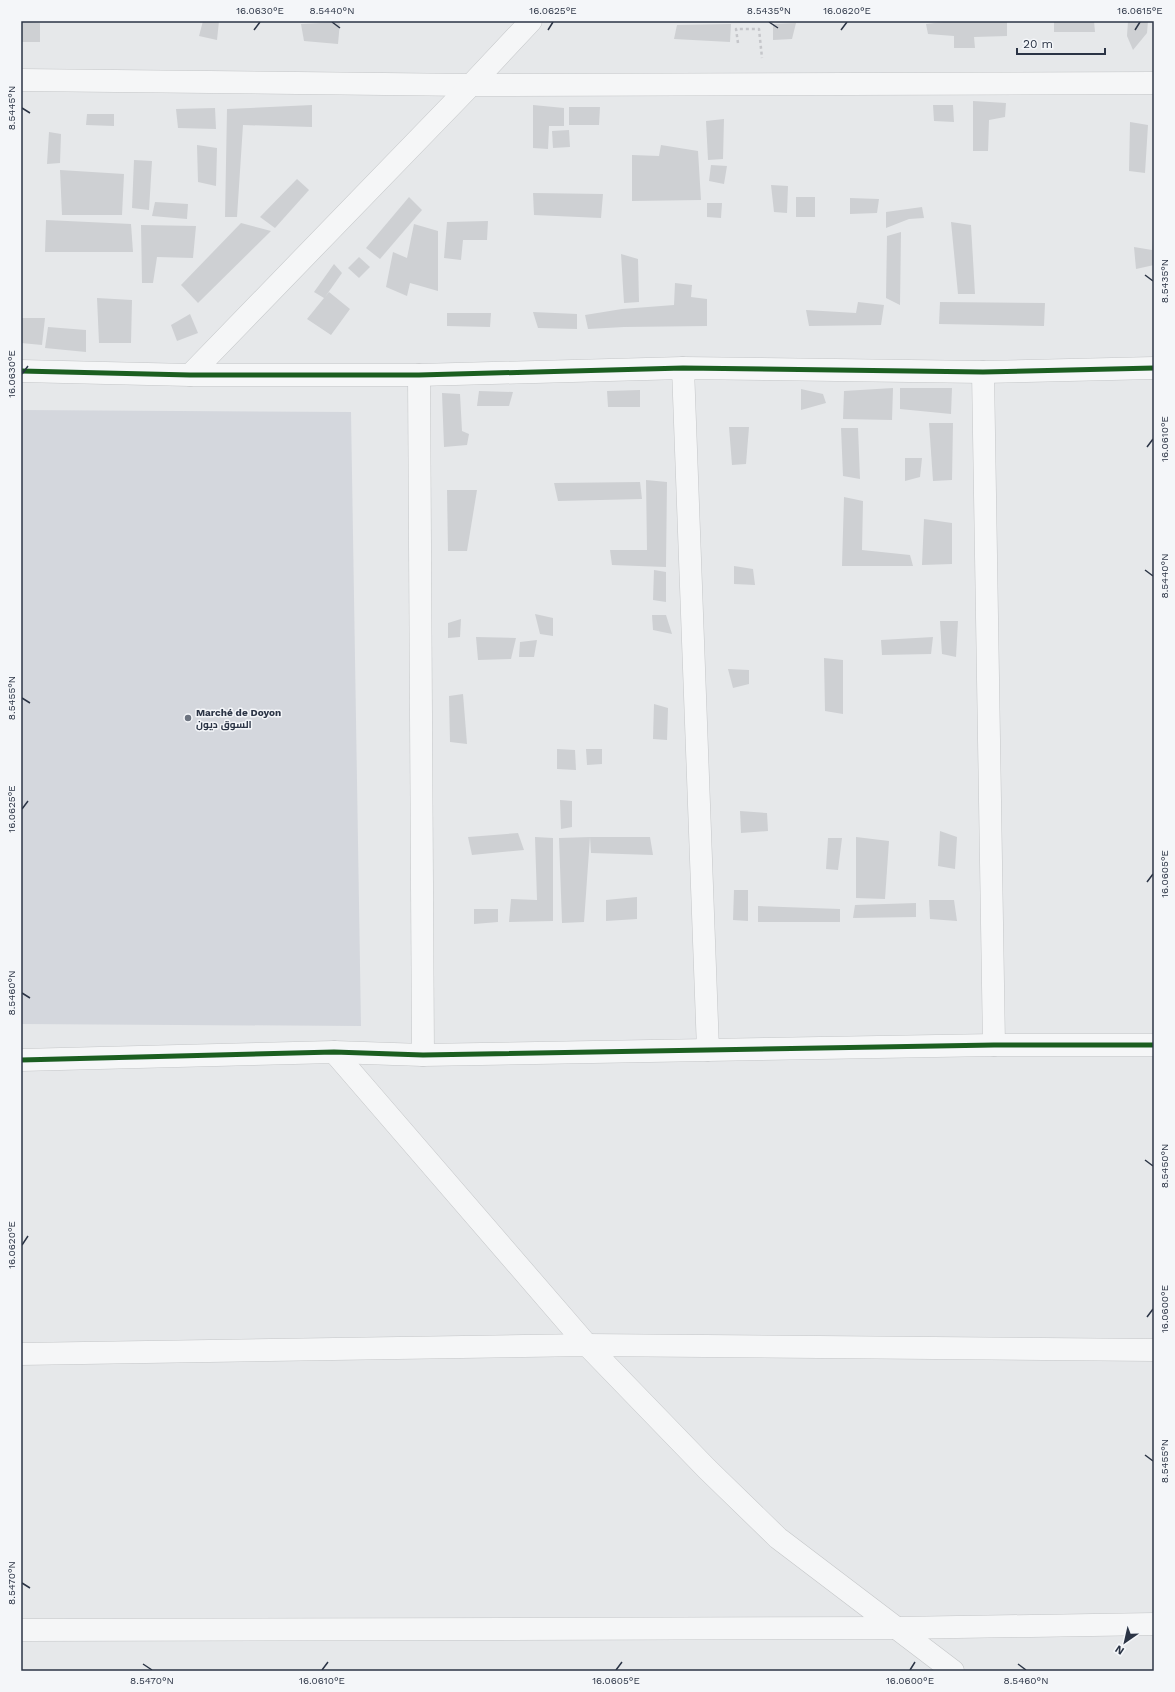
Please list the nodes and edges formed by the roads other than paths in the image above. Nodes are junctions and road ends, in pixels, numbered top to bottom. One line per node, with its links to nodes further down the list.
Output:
1 (531, 21): 4 (street)
2 (21, 80): 4 (street)
3 (1154, 83): 4 (street)
4 (471, 85): 9 (street)
5 (683, 368): 8 (street); 10 (street); 13 (street)
6 (1154, 368): 8 (street)
7 (21, 371): 9 (street)
8 (983, 372): 11 (street)
9 (190, 375): 10 (street)
10 (419, 375): 15 (street)
11 (994, 1045): 12 (street); 13 (street)
12 (1154, 1045)
13 (708, 1050): 15 (street)
14 (334, 1052): 15 (street); 16 (street); 17 (street)
15 (423, 1055)
16 (21, 1060)
17 (587, 1345): 18 (street); 19 (street); 21 (street)
18 (1154, 1350)
19 (21, 1354)
20 (1154, 1624): 21 (street)
21 (896, 1628): 22 (street); 23 (street)
22 (21, 1630)
23 (953, 1671)

